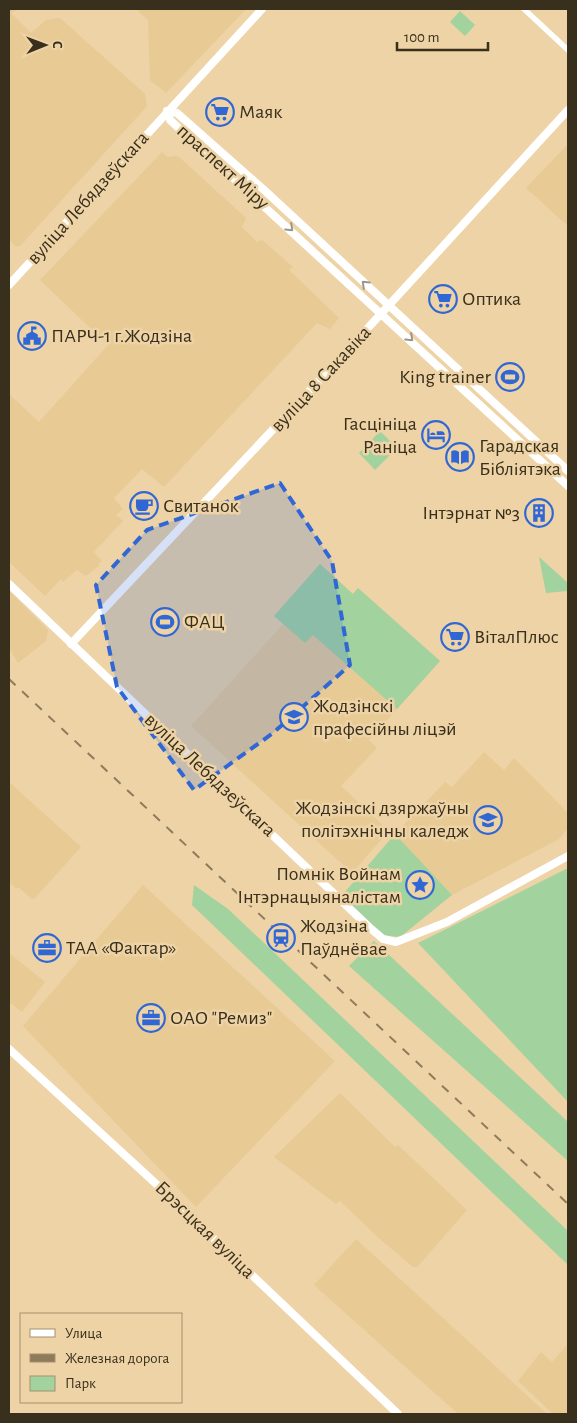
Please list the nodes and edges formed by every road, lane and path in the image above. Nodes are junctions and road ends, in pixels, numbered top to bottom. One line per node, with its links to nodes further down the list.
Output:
1 (262, 9): 5 (main road, вуліца Лебядзеўскага)
2 (524, 9): 3 (street)
3 (568, 50)
4 (568, 110): 9 (main road, вуліца 8 Сакавіка)
5 (167, 111): 6 (main road, праспект Міру); 7 (main road, праспект Міру); 8 (main road, вуліца Лебядзеўскага)
6 (276, 201): 7 (main road); 9 (main road, праспект Міру, one-way to 6)
7 (269, 208): 10 (main road, праспект Міру, one-way to 10)
8 (9, 285)
9 (389, 306): 10 (main road, вуліца 8 Сакавіка); 11 (main road, праспект Міру)
10 (382, 313): 12 (main road, праспект Міру, one-way to 12); 16 (main road, вуліца 8 Сакавіка)
11 (502, 410): 12 (main road); 13 (main road, праспект Міру)
12 (496, 417): 14 (main road, праспект Міру)
13 (568, 471)
14 (568, 486)
15 (9, 584): 16 (main road, вуліца Лебядзеўскага)
16 (71, 644): 17 (main road, вуліца Лебядзеўскага)
17 (568, 856)
18 (9, 1049): 19 (main road, Брэсцкая вуліца)
19 (398, 1414)

